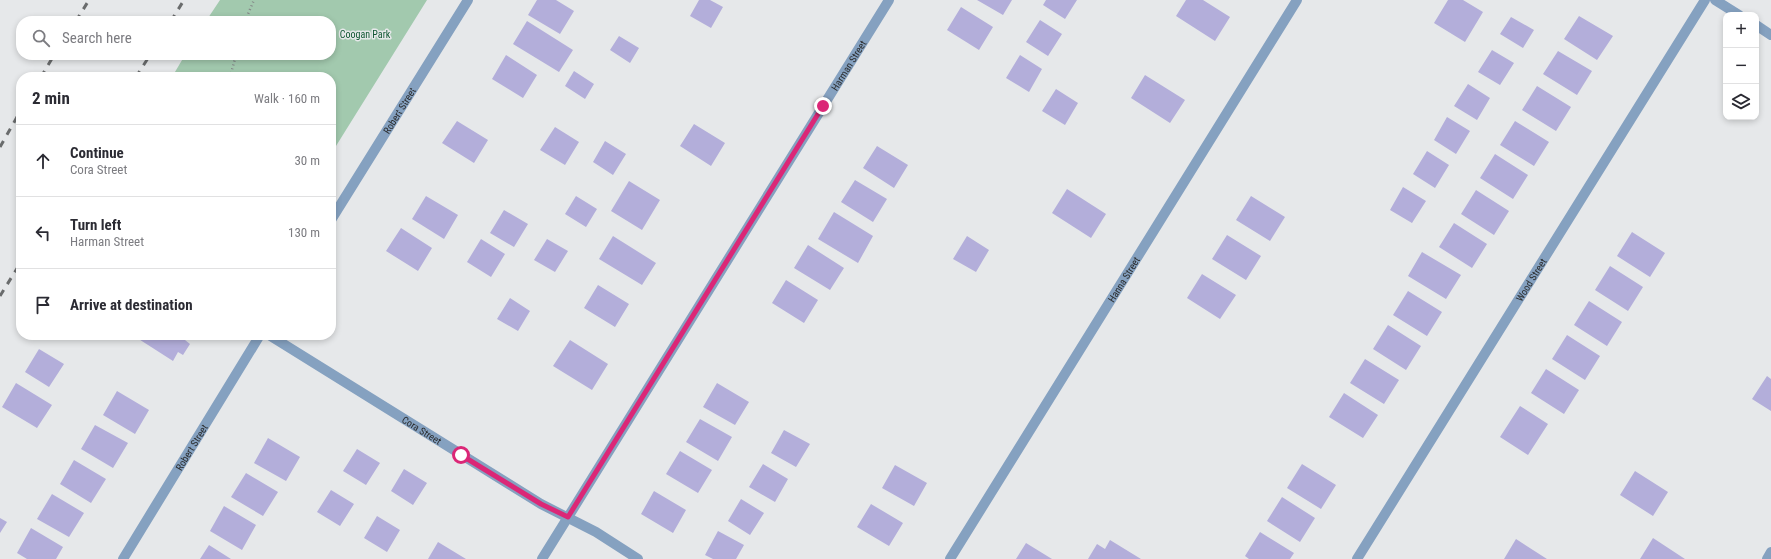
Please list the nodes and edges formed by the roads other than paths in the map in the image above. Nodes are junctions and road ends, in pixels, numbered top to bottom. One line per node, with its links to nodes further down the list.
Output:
1 (468, 0): 9 (street, Robert Street)
2 (889, 0): 12 (street, Harman Street)
3 (1297, 0): 17 (street, Hanna Street)
4 (1705, 0): 18 (street, Wood Street)
5 (1716, 0): 6 (street)
6 (1735, 12)
7 (1759, 27): 8 (street)
8 (1771, 35)
9 (336, 212)
10 (257, 340): 14 (street, Robert Street)
11 (277, 340): 12 (street, Cora Street)
12 (568, 517): 15 (street, Harman Street); 16 (street, Cora Street)
13 (1771, 552): 19 (street)
14 (122, 559)
15 (542, 559)
16 (638, 559)
17 (950, 559)
18 (1357, 559)
19 (1767, 559)

